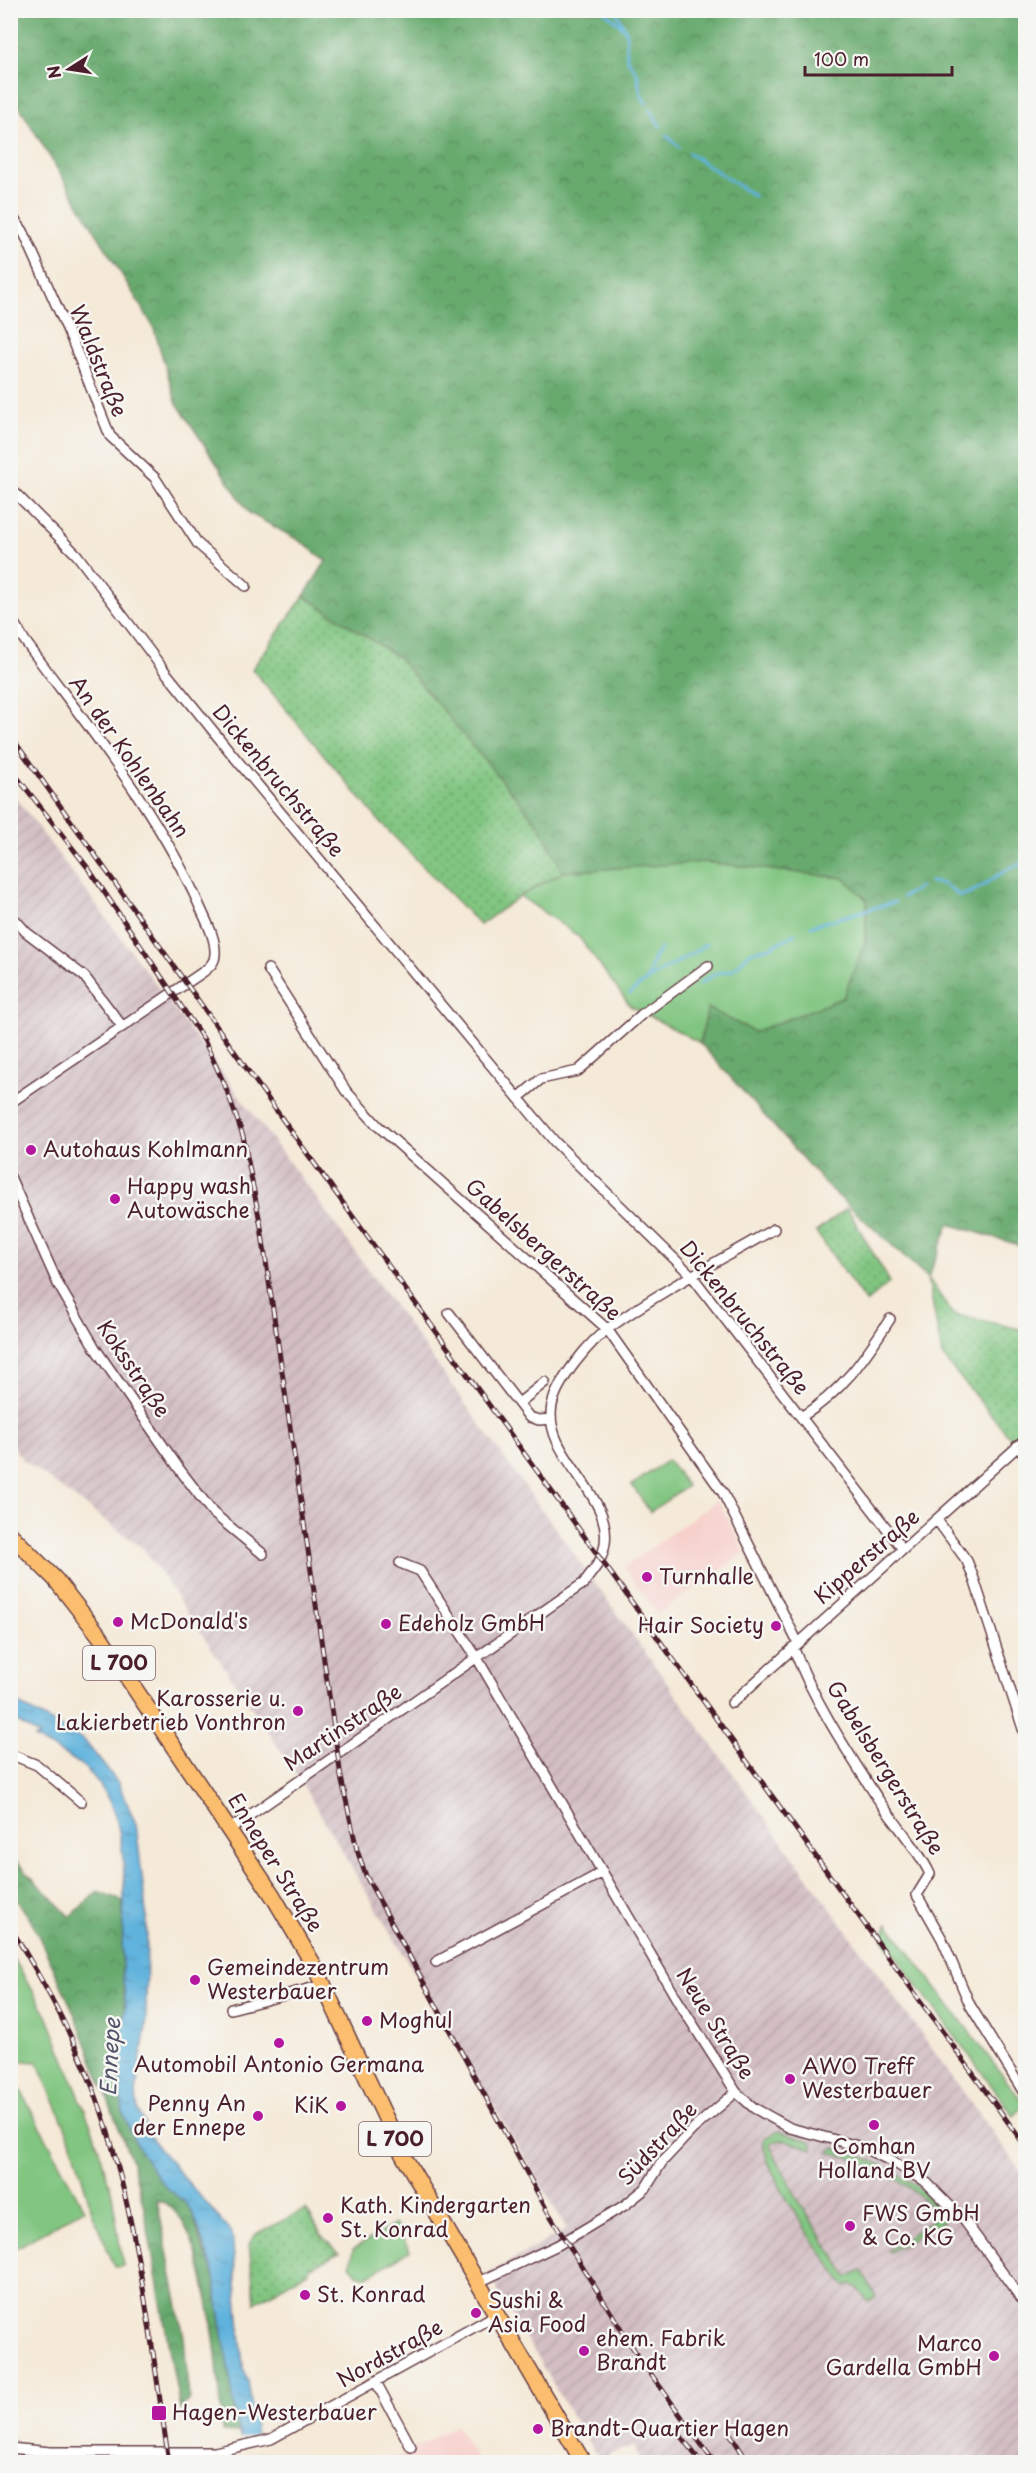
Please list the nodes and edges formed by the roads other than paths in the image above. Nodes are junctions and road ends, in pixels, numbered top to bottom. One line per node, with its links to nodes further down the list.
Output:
1 (10, 214): 3 (street, Waldstraße)
2 (10, 488): 9 (street, Dickenbruchstraße)
3 (246, 586)
4 (10, 617): 8 (street, An der Kohlenbahn)
5 (10, 914): 8 (street)
6 (708, 966): 9 (street)
7 (268, 969): 16 (street, Gabelsbergerstraße)
8 (122, 1026): 10 (street, An der Kohlenbahn)
9 (518, 1098): 13 (street, Dickenbruchstraße)
10 (10, 1103)
11 (10, 1177): 27 (street, Koksstraße)
12 (774, 1229): 13 (street)
13 (692, 1276): 16 (street); 19 (street, Dickenbruchstraße)
14 (449, 1312): 18 (street)
15 (890, 1318): 19 (street)
16 (607, 1329): 20 (street); 29 (street, Gabelsbergerstraße)
17 (545, 1382): 18 (street)
18 (519, 1403): 20 (street)
19 (801, 1417): 26 (street, Dickenbruchstraße)
20 (551, 1419): 30 (street, Martinstraße)
21 (1026, 1439): 22 (street, Kipperstraße)
22 (1017, 1446): 23 (street); 24 (street, Kipperstraße)
23 (1026, 1456)
24 (937, 1520): 26 (street, Kipperstraße); 32 (street)
25 (10, 1534): 35 (main road, Enneper Straße / L 700)
26 (902, 1548): 29 (street, Kipperstraße)
27 (263, 1554)
28 (400, 1563): 30 (street)
29 (795, 1645): 31 (street, Kipperstraße); 41 (street, Gabelsbergerstraße)
30 (477, 1658): 35 (street, Martinstraße); 36 (street, Neue Straße)
31 (732, 1702)
32 (1026, 1738)
33 (10, 1754): 34 (street)
34 (81, 1802)
35 (230, 1829): 38 (main road, Enneper Straße / L 700)
36 (603, 1872): 37 (street); 40 (street, Neue Straße)
37 (436, 1962)
38 (323, 1985): 39 (street); 42 (main road, Enneper Straße / L 700)
39 (231, 2009)
40 (736, 2092): 42 (street, Südstraße); 43 (street, Neue Straße)
41 (1026, 2096)
42 (477, 2283): 44 (main road, Enneper Straße / L 700)
43 (1026, 2305)
44 (496, 2315): 45 (street, Nordstraße); 51 (main road, Enneper Straße / L 700)
45 (376, 2382): 46 (street); 48 (street, Nordstraße)
46 (411, 2447)
47 (10, 2448): 49 (street, Nordstraße)
48 (228, 2451): 49 (street, Nordstraße); 50 (street)
49 (91, 2458)
50 (225, 2463)
51 (583, 2463)

